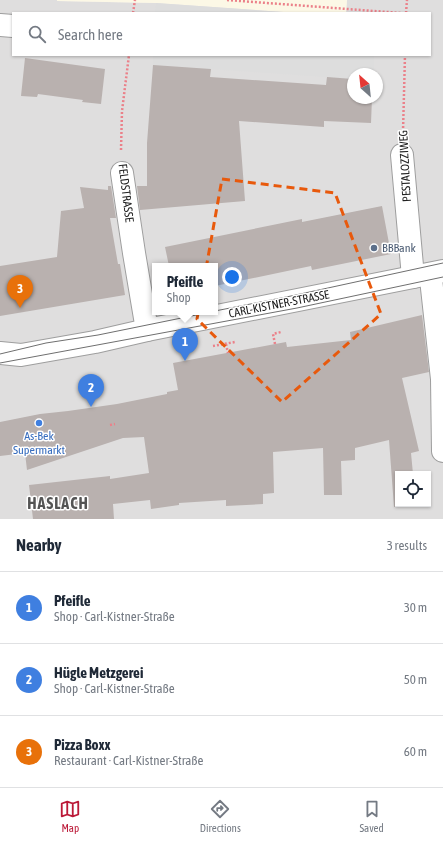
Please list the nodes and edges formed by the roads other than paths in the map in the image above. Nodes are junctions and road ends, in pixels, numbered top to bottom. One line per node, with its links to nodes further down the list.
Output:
1 (0, 25): 2 (street)
2 (12, 26)
3 (402, 155): 5 (street, PESTALOZZIWEG)
4 (122, 174): 6 (street, FELDSTRASSE)
5 (428, 274): 6 (street, CARL-KISTNER-STRASSE); 9 (street, PESTALOZZIWEG)
6 (147, 330): 7 (street, CARL-KISTNER-STRASSE)
7 (7, 355): 8 (street, CARL-KISTNER-STRASSE)
8 (0, 367)
9 (443, 451)

